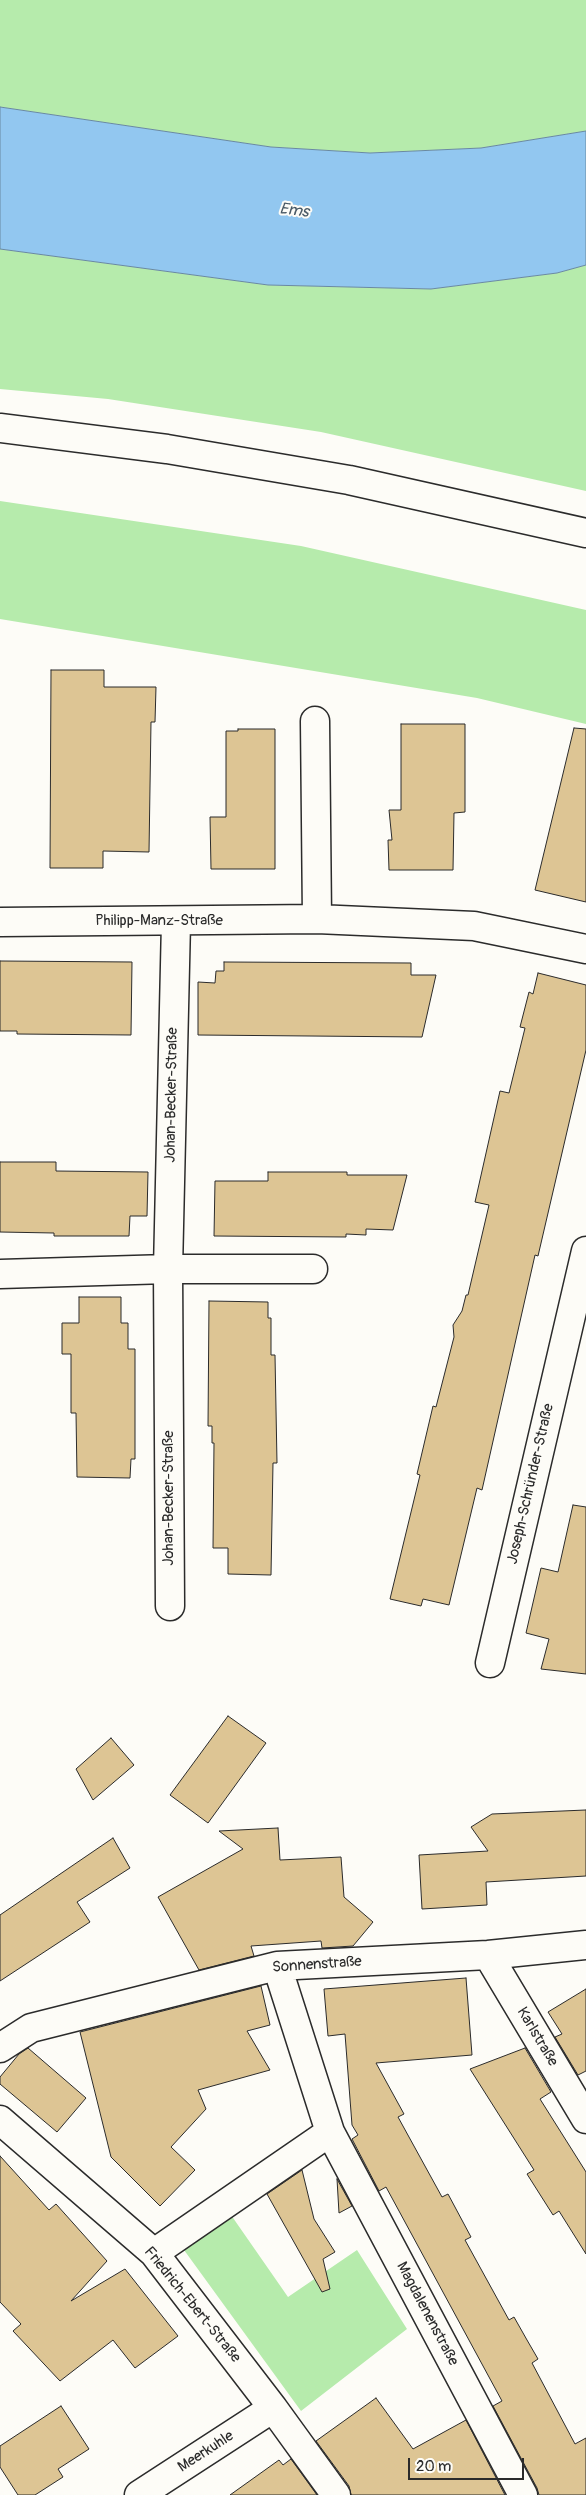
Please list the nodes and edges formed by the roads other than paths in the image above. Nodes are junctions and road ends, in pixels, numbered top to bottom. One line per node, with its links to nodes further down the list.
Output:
1 (0, 428): 2 (street)
2 (586, 533)
3 (315, 721): 4 (street)
4 (317, 920): 6 (street, Philipp-Manz-Straße); 7 (street, Philipp-Manz-Straße)
5 (0, 922): 6 (street, Philipp-Manz-Straße)
6 (176, 922): 9 (street, Johan-Becker-Straße)
7 (586, 949)
8 (586, 1251): 12 (street, Joseph-Schründer-Straße)
9 (168, 1269): 10 (street); 11 (street); 13 (street, Johan-Becker-Straße)
10 (313, 1269)
11 (0, 1274)
12 (580, 1306): 14 (street, Joseph-Schründer-Straße)
13 (170, 1606)
14 (490, 1663)
15 (586, 1945): 16 (street, Sonnenstraße)
16 (488, 1955): 17 (street, Sonnenstraße); 19 (street, Karlstraße)
17 (277, 1966): 18 (street, Sonnenstraße); 21 (street, Magdalenenstraße)
18 (0, 2048)
19 (586, 2118)
20 (0, 2120): 22 (street, Friedrich-Ebert-Straße)
21 (330, 2132): 22 (street); 26 (street, Magdalenenstraße)
22 (154, 2252): 23 (street, Friedrich-Ebert-Straße)
23 (273, 2408): 24 (street, Meerkuhle); 25 (street, Friedrich-Ebert-Straße)
24 (138, 2495)
25 (336, 2495)
26 (523, 2495)

